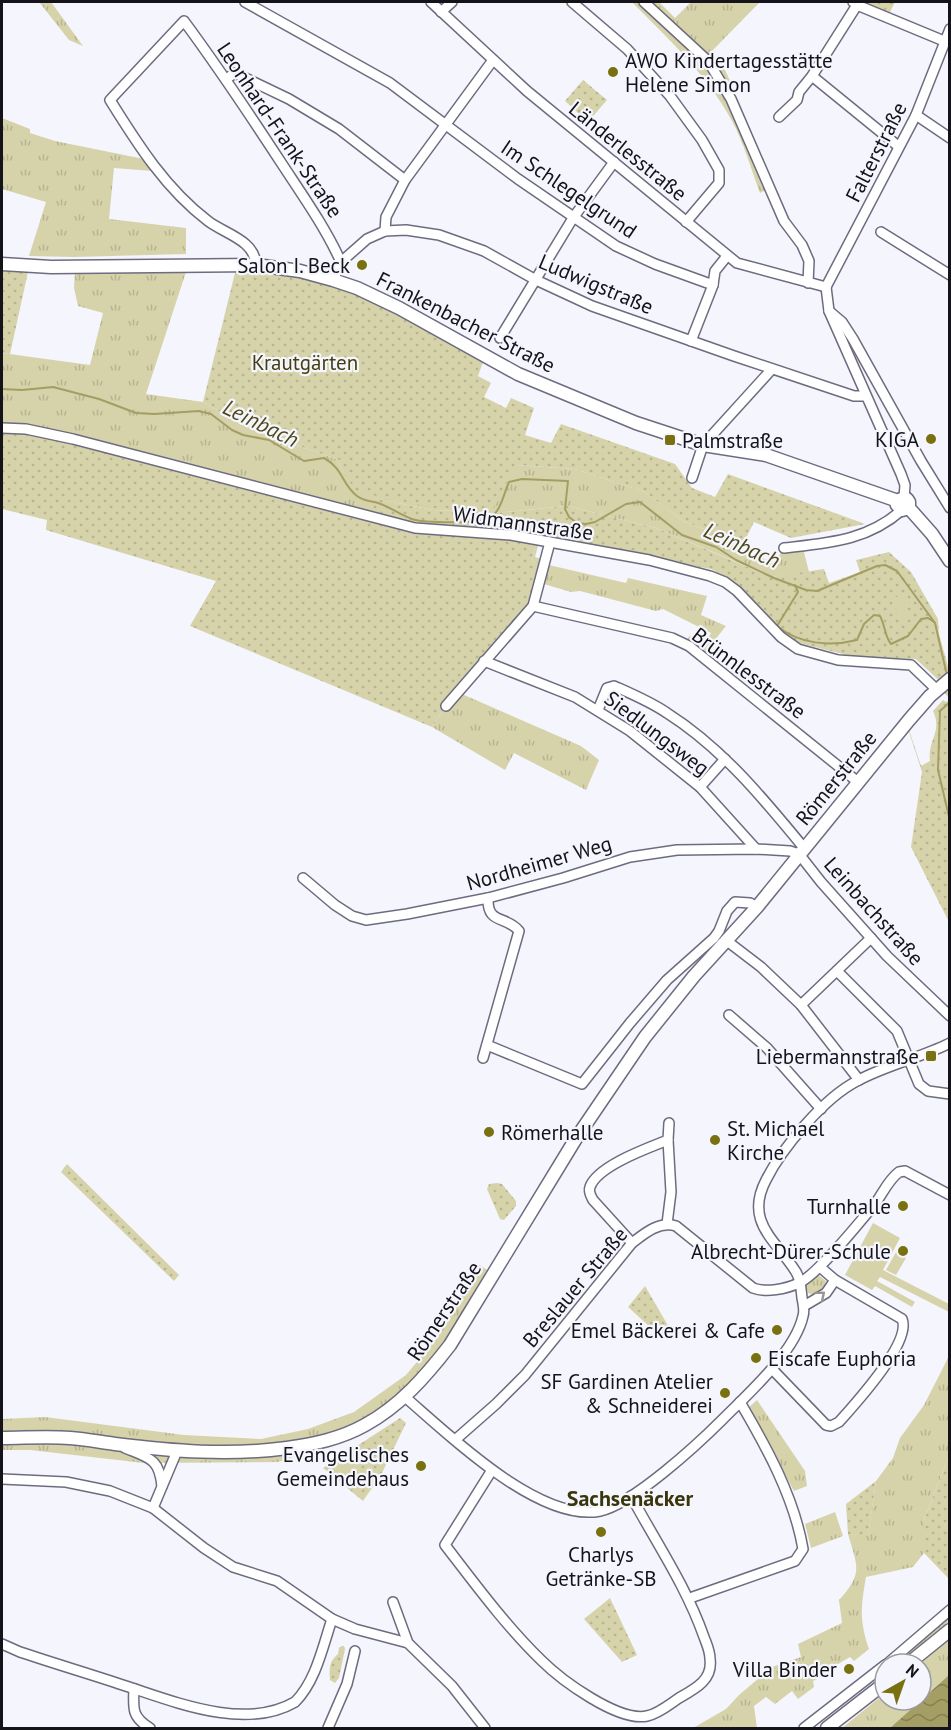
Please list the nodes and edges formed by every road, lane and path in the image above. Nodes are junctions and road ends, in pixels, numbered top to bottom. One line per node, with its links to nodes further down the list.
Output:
1 (245, 2): 15 (street, Im Schlegelgrund)
2 (431, 2): 7 (street, Länderlesstraße)
3 (452, 2): 7 (street)
4 (572, 2): 21 (street)
5 (644, 2): 31 (street)
6 (855, 3): 9 (street); 11 (street)
7 (441, 12): 10 (street, Länderlesstraße)
8 (950, 29): 9 (street, Falterstraße)
9 (944, 41): 13 (street, Falterstraße)
10 (493, 60): 15 (street); 18 (street, Länderlesstraße)
11 (812, 76): 14 (street); 17 (street)
12 (226, 80): 19 (street); 25 (street, Leonhard-Frank-Straße); 27 (street, Leonhard-Frank-Straße)
13 (916, 115): 16 (street); 17 (street, Falterstraße)
14 (778, 117)
15 (446, 125): 19 (street); 20 (street, Im Schlegelgrund)
16 (950, 138)
17 (898, 146): 33 (street, Falterstraße)
18 (614, 162): 20 (street); 21 (street, Länderlesstraße)
19 (405, 180): 22 (street)
20 (573, 218): 30 (street); 32 (street, Im Schlegelgrund)
21 (686, 222): 24 (street, Länderlesstraße)
22 (385, 231): 25 (street); 30 (street, Ludwigstraße)
23 (881, 232): 28 (street)
24 (727, 256): 31 (street, Länderlesstraße); 32 (street)
25 (341, 262): 29 (street)
26 (2, 264): 27 (main road, Frankenbacher Straße)
27 (256, 265): 29 (main road, Frankenbacher Straße)
28 (950, 275)
29 (333, 280): 40 (main road, Frankenbacher Straße)
30 (536, 280): 35 (street); 36 (street, Ludwigstraße)
31 (808, 283): 33 (street, Länderlesstraße)
32 (713, 285): 36 (street)
33 (826, 287): 34 (street)
34 (829, 310): 38 (street); 43 (street)
35 (500, 338)
36 (691, 341): 37 (street, Ludwigstraße)
37 (772, 369): 38 (street, Ludwigstraße); 40 (street)
38 (866, 396): 42 (street)
39 (2, 428): 44 (street, Widmannstraße)
40 (703, 444): 41 (street); 42 (main road, Frankenbacher Straße)
41 (692, 478)
42 (903, 504): 45 (street); 46 (main road, Frankenbacher Straße)
43 (950, 508)
44 (550, 542): 47 (street); 49 (street, Widmannstraße)
45 (784, 548)
46 (950, 561)
47 (533, 606): 48 (street); 53 (street, Brünnlesstraße)
48 (484, 662): 50 (street); 51 (street, Siedlungsweg)
49 (944, 684): 53 (main road, Römerstraße)
50 (446, 706)
51 (598, 710): 52 (street, Leinbachstraße); 54 (street, Siedlungsweg)
52 (725, 759): 54 (street); 56 (street, Leinbachstraße)
53 (858, 782): 56 (main road, Römerstraße)
54 (700, 787): 55 (street, Siedlungsweg)
55 (756, 849): 56 (street, Nordheimer Weg); 58 (street, Nordheimer Weg)
56 (801, 851): 59 (main road, Römerstraße); 60 (street, Leinbachstraße)
57 (303, 878): 58 (street, Nordheimer Weg)
58 (488, 898): 67 (street)
59 (758, 907): 61 (main road, Römerstraße); 67 (street)
60 (871, 938): 62 (street); 65 (street, Leinbachstraße)
61 (727, 941): 63 (street); 83 (main road, Römerstraße)
62 (837, 971): 63 (street); 69 (street)
63 (801, 1005): 70 (street)
64 (729, 1015): 72 (street)
65 (950, 1016)
66 (950, 1043): 69 (street)
67 (487, 1045): 68 (street)
68 (483, 1058)
69 (909, 1060): 70 (street); 71 (street)
70 (859, 1080): 72 (street)
71 (950, 1094)
72 (821, 1109): 80 (street)
73 (669, 1123): 74 (street)
74 (668, 1140): 76 (street); 77 (street)
75 (950, 1195): 78 (street)
76 (667, 1224): 77 (street, Breslauer Straße); 80 (street)
77 (632, 1243): 86 (street, Breslauer Straße)
78 (820, 1267): 79 (street); 80 (street)
79 (835, 1280): 81 (street, one-way to 79); 82 (street)
80 (800, 1283): 81 (street)
81 (803, 1303): 82 (street)
82 (772, 1369): 84 (street)
83 (405, 1397): 86 (street); 88 (main road, Römerstraße)
84 (740, 1402): 92 (street); 94 (street)
85 (2, 1438): 87 (main road, Römerstraße)
86 (455, 1440): 89 (street)
87 (115, 1444): 88 (main road, Römerstraße); 91 (street)
88 (177, 1450): 91 (street)
89 (492, 1470): 92 (street); 94 (street)
90 (2, 1479): 93 (street)
91 (162, 1491): 93 (street)
92 (632, 1496): 94 (street)
93 (153, 1508): 97 (street)
94 (690, 1598)
95 (393, 1602): 99 (street)
96 (950, 1610): 102 (street)
97 (332, 1619): 99 (street); 105 (street)
98 (950, 1630): 103 (main road)
99 (408, 1643): 109 (street)
100 (2, 1644): 105 (street)
101 (355, 1651): 108 (street)
102 (901, 1652)
103 (923, 1652)
104 (873, 1675): 110 (street)
105 (134, 1689): 107 (street)
106 (873, 1692): 111 (main road)
107 (150, 1728)
108 (329, 1728)
109 (485, 1728)
110 (804, 1728)
111 (827, 1728)

